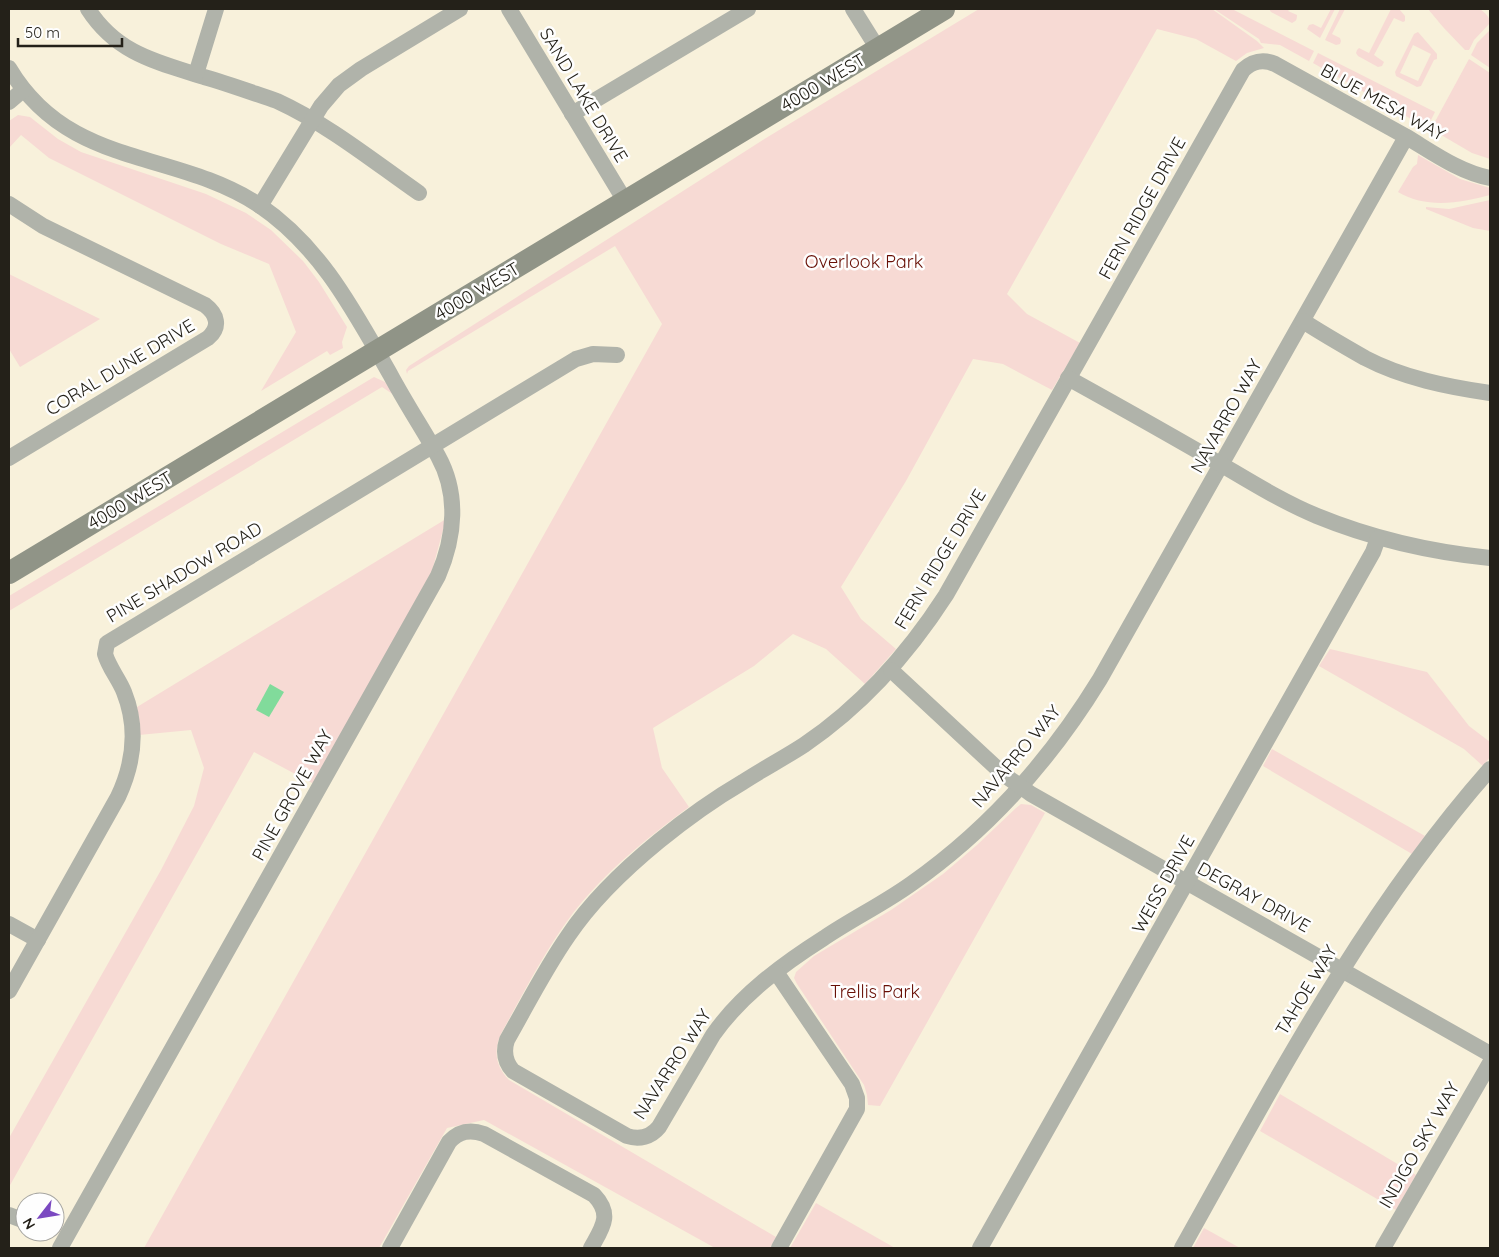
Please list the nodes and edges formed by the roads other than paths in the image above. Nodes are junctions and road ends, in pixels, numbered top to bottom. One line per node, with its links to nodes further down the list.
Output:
1 (88, 9): 11 (street)
2 (216, 9): 11 (street)
3 (460, 9): 15 (street)
4 (509, 9): 14 (street, SAND LAKE DRIVE)
5 (748, 9): 14 (street)
6 (854, 9): 8 (street)
7 (944, 9): 8 (main road, 4000 WEST)
8 (878, 49): 19 (main road, 4000 WEST)
9 (1256, 62): 16 (street, BLUE MESA WAY); 25 (street, FERN RIDGE DRIVE)
10 (9, 68): 12 (street, PINE GROVE WAY)
11 (196, 74): 15 (street)
12 (24, 90): 13 (street); 21 (street, PINE GROVE WAY)
13 (9, 102)
14 (572, 114): 19 (street, SAND LAKE DRIVE)
15 (313, 119): 18 (street); 21 (street)
16 (1406, 137): 17 (street, BLUE MESA WAY); 22 (street, NAVARRO WAY)
17 (1490, 178)
18 (420, 193)
19 (625, 201): 23 (main road, 4000 WEST)
20 (9, 204): 28 (street, CORAL DUNE DRIVE)
21 (260, 206): 23 (street, PINE GROVE WAY)
22 (1302, 321): 26 (street); 29 (street, NAVARRO WAY)
23 (377, 351): 27 (street, PINE GROVE WAY); 32 (main road, 4000 WEST)
24 (617, 355): 27 (street, PINE SHADOW ROAD)
25 (1068, 378): 29 (street); 33 (street, FERN RIDGE DRIVE)
26 (1490, 393)
27 (432, 446): 38 (street, PINE SHADOW ROAD); 45 (street, PINE GROVE WAY)
28 (9, 458)
29 (1221, 465): 30 (street); 35 (street, NAVARRO WAY)
30 (1378, 538): 31 (street); 36 (street, WEISS DRIVE)
31 (1490, 558)
32 (9, 573)
33 (890, 670): 35 (street, DEGRAY DRIVE); 43 (street, FERN RIDGE DRIVE)
34 (1490, 769): 39 (street, TAHOE WAY)
35 (1020, 787): 36 (street, DEGRAY DRIVE); 40 (street, NAVARRO WAY)
36 (1186, 882): 39 (street, DEGRAY DRIVE); 49 (street, WEISS DRIVE)
37 (9, 924): 38 (street)
38 (38, 940): 41 (street, PINE SHADOW ROAD)
39 (1341, 970): 42 (street, DEGRAY DRIVE); 50 (street, TAHOE WAY)
40 (776, 972): 43 (street, NAVARRO WAY); 48 (street)
41 (9, 991)
42 (1490, 1054)
43 (506, 1058)
44 (1490, 1062): 51 (street, INDIGO SKY WAY)
45 (65, 1229)
46 (390, 1248): 47 (street)
47 (591, 1248)
48 (779, 1248)
49 (980, 1248)
50 (1182, 1248)
51 (1383, 1248)

